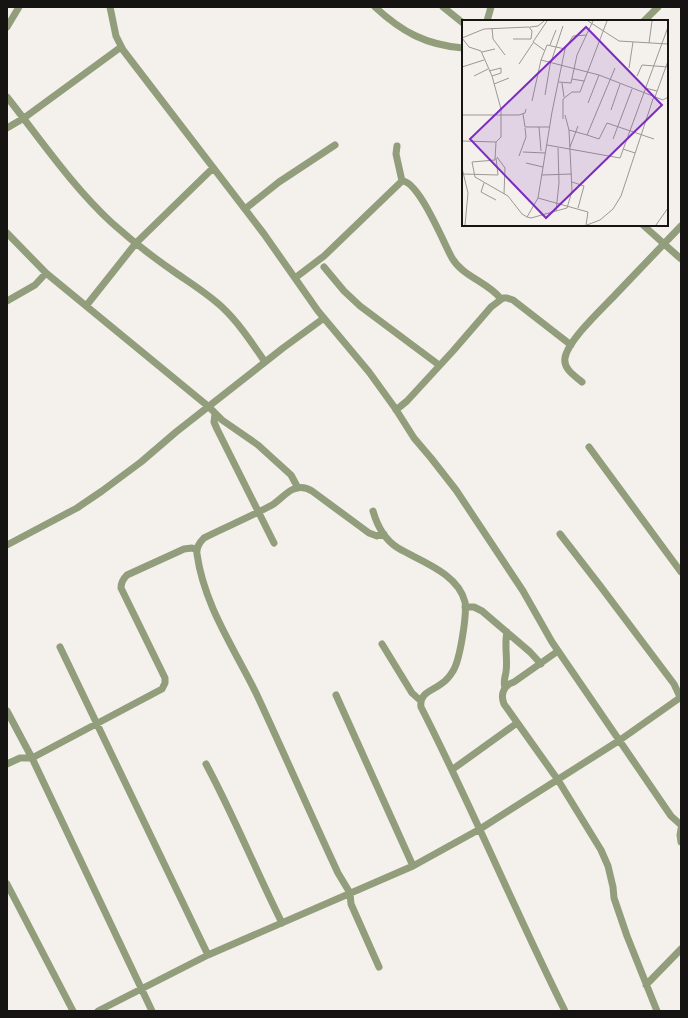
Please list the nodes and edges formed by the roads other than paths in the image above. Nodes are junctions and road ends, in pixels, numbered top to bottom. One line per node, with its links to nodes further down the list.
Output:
1 (20, 7): 10 (street)
2 (110, 7): 11 (street)
3 (374, 7): 12 (street)
4 (443, 7): 9 (street)
5 (491, 7): 7 (street)
6 (658, 7): 8 (street)
7 (487, 20)
8 (645, 20)
9 (462, 22)
10 (7, 27)
11 (121, 47): 14 (street); 18 (street)
12 (462, 48)
13 (7, 97): 14 (street)
14 (24, 118): 15 (street); 24 (street)
15 (7, 128)
16 (335, 145): 20 (street)
17 (397, 146): 19 (street)
18 (213, 168): 20 (street); 24 (street)
19 (402, 181): 29 (street); 30 (street)
20 (245, 209): 29 (street)
21 (644, 226): 25 (street)
22 (681, 226): 25 (street)
23 (7, 233): 28 (street)
24 (136, 243): 32 (street); 35 (street)
25 (664, 244): 26 (street); 34 (street)
26 (681, 259)
27 (324, 267): 36 (street)
28 (46, 273): 31 (street); 32 (street)
29 (295, 278): 33 (street)
30 (501, 299): 34 (street); 36 (street)
31 (7, 301)
32 (86, 306): 38 (street)
33 (324, 318): 35 (street); 39 (street)
34 (572, 344): 37 (street)
35 (265, 362): 38 (street)
36 (439, 365): 39 (street)
37 (582, 382)
38 (209, 407): 40 (street); 48 (street)
39 (396, 410): 55 (street)
40 (216, 414): 42 (street); 43 (street)
41 (589, 447): 50 (street)
42 (298, 488): 43 (street); 45 (street)
43 (259, 511): 47 (street); 49 (street)
44 (373, 511): 45 (street)
45 (384, 534): 51 (street)
46 (560, 534): 59 (street)
47 (274, 543)
48 (7, 545)
49 (197, 550): 63 (street); 76 (street)
50 (681, 572)
51 (465, 607): 52 (street); 60 (street)
52 (507, 632): 56 (street); 57 (street)
53 (382, 644): 60 (street)
54 (60, 647): 63 (street)
55 (558, 650): 56 (street); 64 (street)
56 (541, 664): 57 (street)
57 (505, 688): 62 (street)
58 (336, 695): 74 (street)
59 (681, 698): 64 (street)
60 (421, 701): 68 (street)
61 (7, 711): 65 (street)
62 (518, 723): 68 (street); 69 (street)
63 (97, 724): 65 (street); 79 (street)
64 (620, 740): 69 (street); 70 (street)
65 (32, 758): 66 (street); 82 (street)
66 (7, 764)
67 (206, 764): 77 (street)
68 (453, 769): 72 (street)
69 (558, 780): 72 (street); 81 (street)
70 (681, 825)
71 (681, 829): 73 (street)
72 (480, 830): 74 (street); 86 (street)
73 (681, 842)
74 (413, 866): 76 (street)
75 (7, 884): 83 (street)
76 (350, 892): 77 (street); 80 (street)
77 (282, 923): 79 (street)
78 (681, 949): 81 (street)
79 (208, 955): 82 (street)
80 (379, 967)
81 (646, 984): 87 (street)
82 (142, 988): 84 (street); 85 (street)
83 (74, 1011)
84 (98, 1011)
85 (152, 1011)
86 (565, 1011)
87 (657, 1011)

